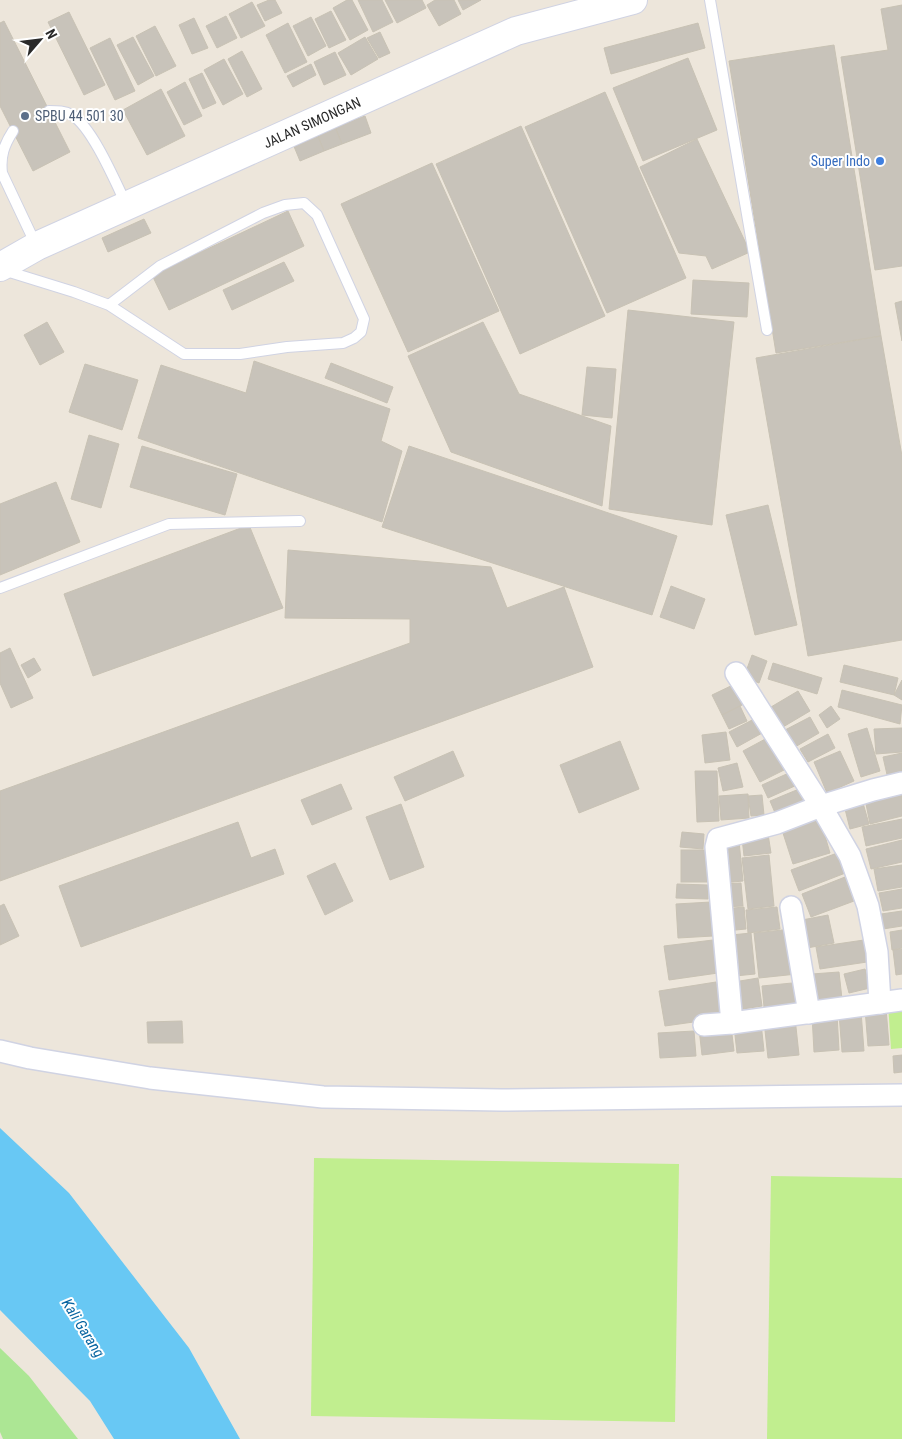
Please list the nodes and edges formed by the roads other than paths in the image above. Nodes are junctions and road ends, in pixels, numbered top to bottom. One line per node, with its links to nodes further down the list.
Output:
1 (633, 0): 5 (main road, JALAN SIMONGAN)
2 (710, 0): 9 (lane)
3 (49, 111): 5 (lane)
4 (13, 131): 6 (lane)
5 (128, 206): 6 (main road, JALAN SIMONGAN)
6 (37, 246): 7 (main road, JALAN SIMONGAN)
7 (0, 268): 8 (lane)
8 (109, 306): 8 (lane)
9 (767, 330)
10 (300, 521): 11 (lane)
11 (0, 588)
12 (736, 673): 14 (street)
13 (902, 784): 14 (street)
14 (821, 806): 17 (street); 19 (street)
15 (792, 906): 18 (street)
16 (902, 1000): 17 (street)
17 (880, 1003): 18 (street)
18 (810, 1013): 19 (street)
19 (732, 1023): 20 (street)
20 (704, 1025)
21 (0, 1051): 22 (street)
22 (902, 1095)

